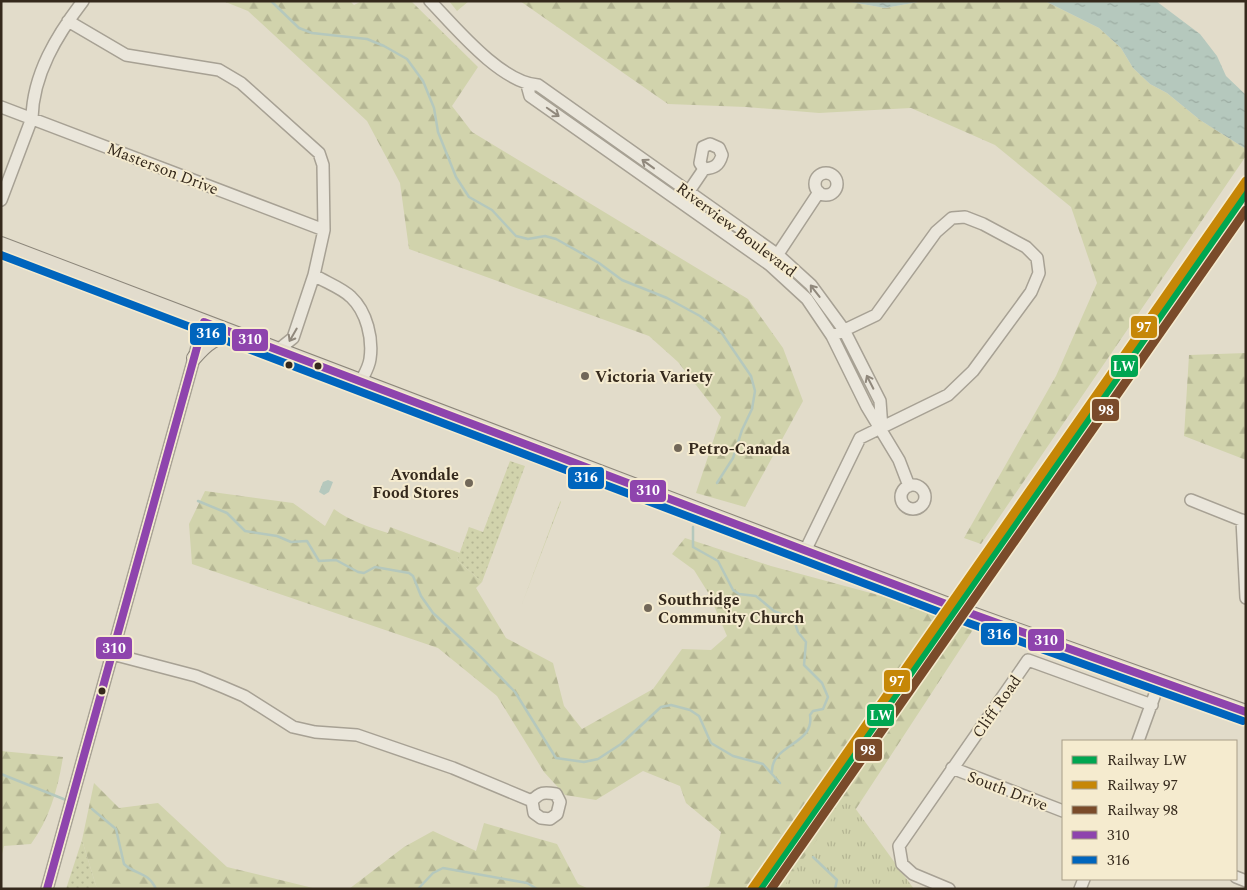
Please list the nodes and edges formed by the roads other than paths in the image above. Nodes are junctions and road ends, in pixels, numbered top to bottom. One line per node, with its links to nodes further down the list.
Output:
1 (83, 1): 3 (street)
2 (430, 1): 4 (street, Riverview Boulevard)
3 (68, 21): 6 (street); 13 (street)
4 (527, 85): 7 (street, Riverview Boulevard); 8 (street, Riverview Boulevard, one-way to 8)
5 (1, 107): 6 (street, Masterson Drive)
6 (32, 118): 12 (street); 13 (street, Masterson Drive)
7 (593, 124): 8 (street); 11 (street, Riverview Boulevard, one-way to 7)
8 (586, 135): 11 (street, Riverview Boulevard)
9 (704, 169): 11 (street)
10 (819, 192): 15 (street)
11 (684, 197): 15 (street, Riverview Boulevard); 16 (street, Riverview Boulevard)
12 (1, 200)
13 (324, 230): 17 (street)
14 (1, 244): 18 (main road)
15 (778, 255): 16 (street); 19 (street, Riverview Boulevard, one-way to 15)
16 (770, 265): 21 (street, Riverview Boulevard)
17 (314, 275): 22 (street, one-way to 22); 24 (street)
18 (204, 322): 20 (main road); 23 (street)
19 (844, 330): 21 (street); 25 (street, Riverview Boulevard, one-way to 19); 25 (street)
20 (237, 334): 22 (main road); 23 (main road)
21 (832, 336): 25 (street, Riverview Boulevard)
22 (278, 350): 24 (main road)
23 (194, 358): 31 (street)
24 (361, 381): 29 (main road)
25 (882, 429): 26 (street); 29 (street)
26 (909, 486)
27 (1191, 500): 28 (street)
28 (1244, 521): 30 (street)
29 (805, 550): 32 (main road)
30 (1246, 598)
31 (112, 654): 37 (street); 39 (street)
32 (1160, 683): 33 (street); 34 (main road)
33 (1152, 705): 35 (street); 36 (street, Cliff Road)
34 (1246, 712)
35 (1138, 740)
36 (952, 768): 38 (street, South Drive); 40 (street, Cliff Road)
37 (532, 801)
38 (1062, 811)
39 (47, 889)
40 (949, 889)

